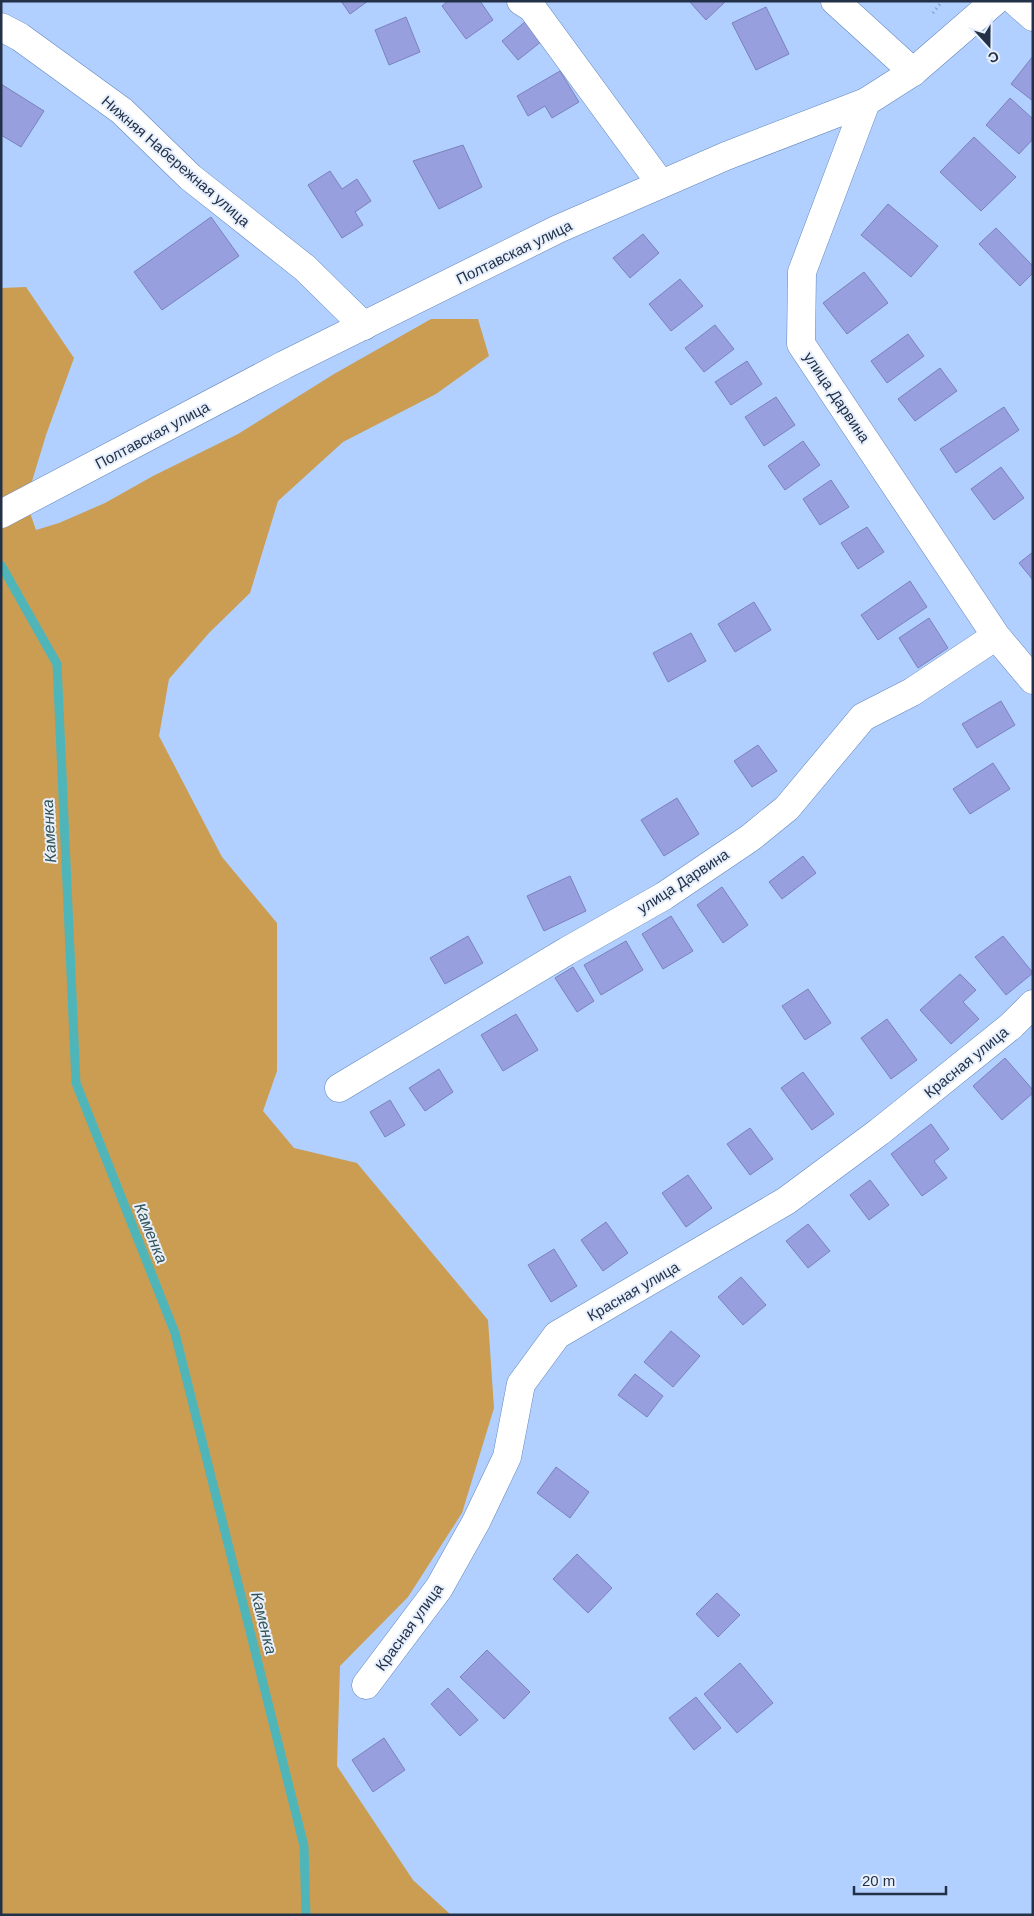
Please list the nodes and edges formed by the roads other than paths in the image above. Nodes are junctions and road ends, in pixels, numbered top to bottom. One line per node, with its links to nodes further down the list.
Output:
1 (521, 1): 9 (street)
2 (835, 1): 7 (street)
3 (995, 1): 7 (street, Полтавская улица)
4 (1015, 1): 5 (street)
5 (1033, 17)
6 (1, 27): 10 (street, Нижняя Набережная улица)
7 (913, 72): 8 (street, Полтавская улица)
8 (866, 102): 9 (street, Полтавская улица); 12 (street, улица Дарвина)
9 (661, 184): 10 (street, Полтавская улица)
10 (364, 326): 11 (street, Полтавская улица)
11 (1, 514)
12 (996, 636): 13 (street, улица Дарвина); 15 (street, улица Дарвина)
13 (1033, 680)
14 (1033, 1004): 16 (street, Красная улица)
15 (339, 1088)
16 (366, 1685)

